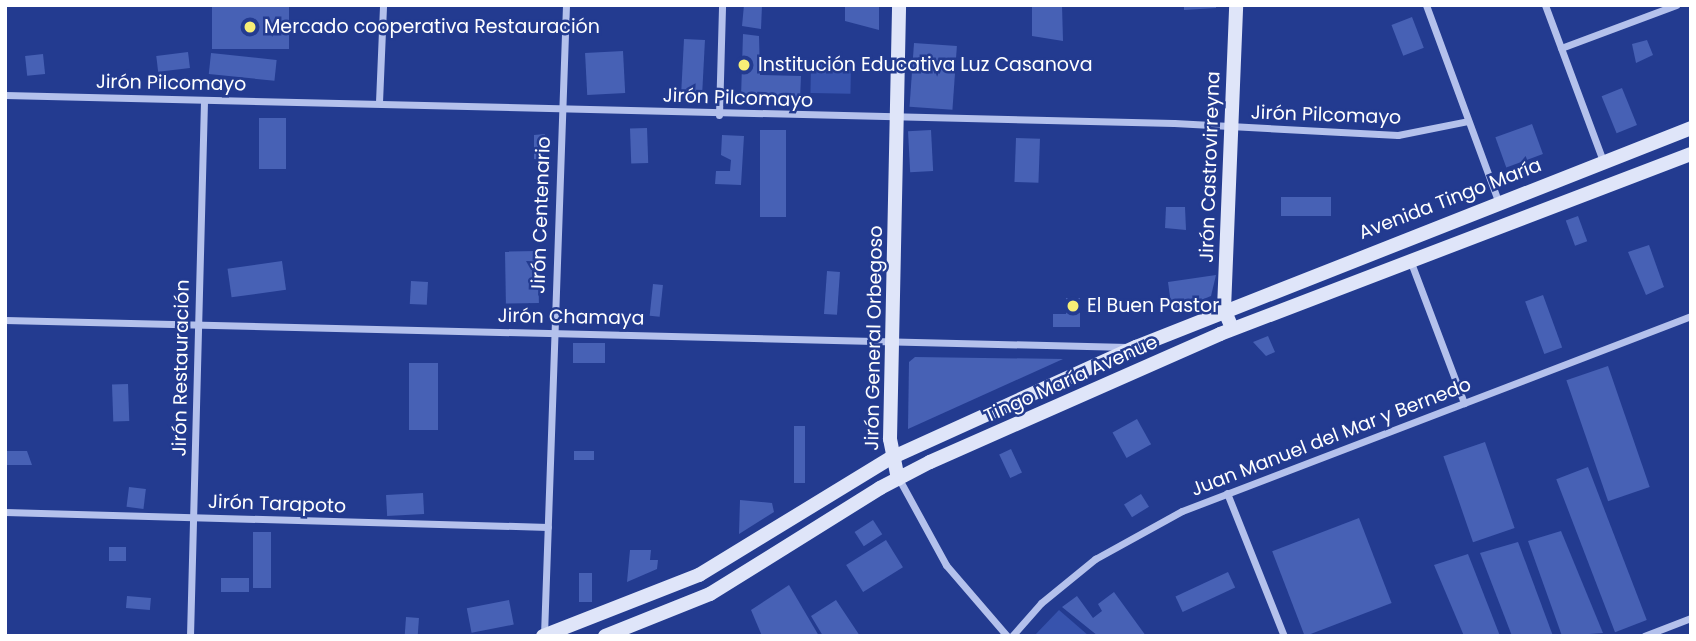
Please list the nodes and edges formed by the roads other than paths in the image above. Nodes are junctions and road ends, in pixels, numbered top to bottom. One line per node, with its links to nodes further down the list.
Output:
1 (383, 5): 12 (street)
2 (566, 5): 13 (street, Jirón Centenario)
3 (722, 5): 14 (street)
4 (900, 5): 15 (main road, Jirón General Orbegoso)
5 (1236, 5): 17 (main road, Jirón Castrovirreyna)
6 (1426, 5): 16 (street)
7 (1545, 5): 9 (street)
8 (1675, 5): 9 (street)
9 (1561, 48): 20 (street)
10 (5, 95): 11 (street, Jirón Pilcomayo)
11 (204, 100): 12 (street, Jirón Pilcomayo); 26 (street, Jirón Restauración)
12 (379, 102): 13 (street, Jirón Pilcomayo)
13 (559, 106): 14 (street, Jirón Pilcomayo); 28 (street, Jirón Centenario)
14 (719, 115): 15 (street, Jirón Pilcomayo)
15 (898, 118): 17 (street, Jirón Pilcomayo); 29 (main road, Jirón General Orbegoso)
16 (1468, 121): 17 (street, Jirón Pilcomayo); 21 (street)
17 (1230, 127): 23 (main road, Jirón Castrovirreyna)
18 (1691, 128): 20 (main road, Avenida Tingo María)
19 (1691, 154): 22 (main road, Tingo María Avenue)
20 (1603, 161): 21 (main road, Avenida Tingo María)
21 (1498, 201): 23 (main road, Avenida Tingo María)
22 (1410, 259): 27 (main road, Tingo María Avenue); 31 (street)
23 (1224, 309): 27 (main road, Jirón Castrovirreyna); 30 (main road, Tingo María Avenue)
24 (1691, 316): 31 (street, Juan Manuel del Mar y Bernedo)
25 (5, 320): 26 (street, Jirón Chamaya)
26 (198, 324): 28 (street, Jirón Chamaya); 36 (street, Jirón Restauración)
27 (1232, 328): 33 (main road, Tingo María Avenue)
28 (553, 332): 29 (street, Jirón Chamaya); 37 (street, Jirón Centenario)
29 (890, 338): 30 (street, Jirón Chamaya); 32 (main road, Jirón General Orbegoso)
30 (1136, 347): 32 (main road, Tingo María Avenue)
31 (1464, 403): 34 (street, Juan Manuel del Mar y Bernedo)
32 (891, 458): 33 (main road, Jirón General Orbegoso); 38 (main road, Tingo María Avenue)
33 (898, 479): 39 (main road, Tingo María Avenue); 44 (street, Jirón General Orbegoso)
34 (1227, 493): 44 (street, Juan Manuel del Mar y Bernedo); 45 (street)
35 (5, 512): 36 (street, Jirón Tarapoto)
36 (193, 517): 37 (street, Jirón Tarapoto); 41 (street, Jirón Restauración)
37 (548, 527): 42 (street, Jirón Centenario)
38 (768, 535): 39 (main road); 42 (main road, Tingo María Avenue)
39 (781, 553): 43 (main road, Tingo María Avenue)
40 (1691, 618): 46 (street)
41 (190, 636)
42 (543, 636)
43 (605, 636)
44 (1009, 636)
45 (1284, 636)
46 (1644, 636)

